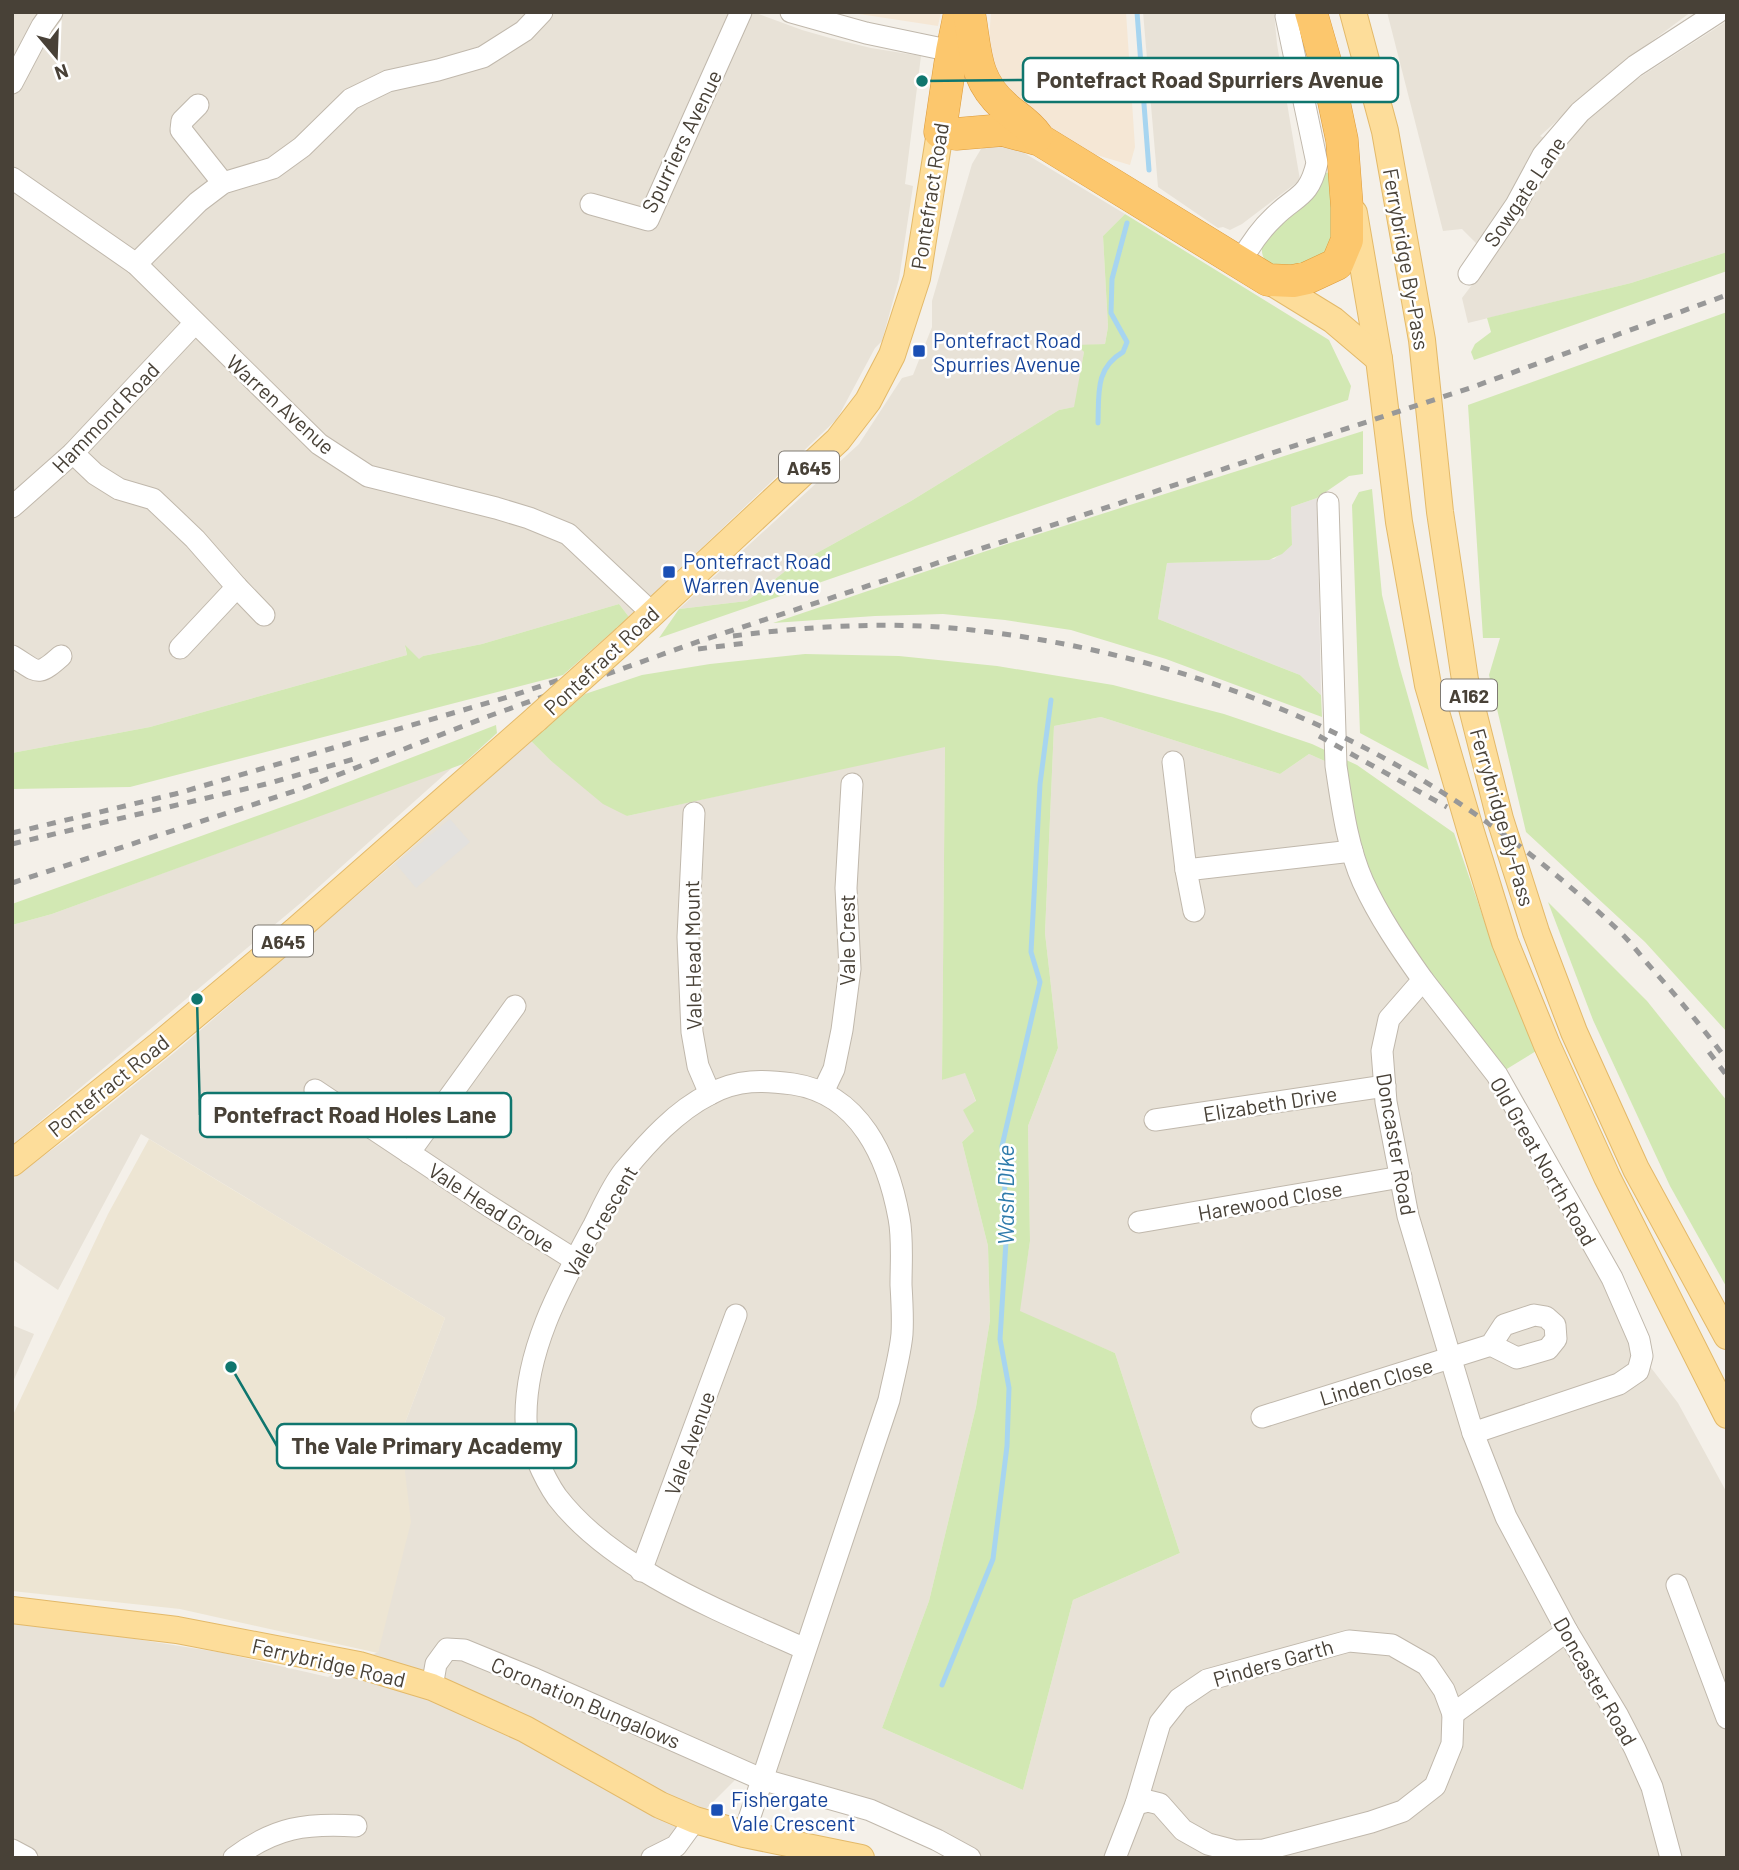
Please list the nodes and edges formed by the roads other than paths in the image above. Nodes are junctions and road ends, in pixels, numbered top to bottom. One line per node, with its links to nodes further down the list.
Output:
1 (52, 12): 13 (street)
2 (541, 12): 21 (street)
3 (741, 12): 22 (street, Spurriers Avenue)
4 (791, 12): 12 (street)
5 (960, 12): 12 (highway, Pontefract Road / A645)
6 (969, 12): 16 (highway)
7 (1353, 12): 11 (main road, Ferrybridge By-Pass / A162)
8 (1362, 12): 11 (main road, A162)
9 (1718, 12): 25 (street, Sowgate Lane)
10 (1299, 14): 19 (highway, A162); 23 (street)
11 (1362, 43): 57 (main road, Ferrybridge By-Pass / A162)
12 (952, 51): 14 (highway, Pontefract Road / A645)
13 (12, 83)
14 (944, 98): 16 (highway); 17 (highway, Pontefract Road / A645)
15 (198, 105): 21 (street)
16 (1006, 108): 18 (highway)
17 (940, 132): 18 (highway); 33 (main road, Pontefract Road / A645)
18 (1040, 140): 23 (highway)
19 (1342, 140): 26 (highway); 28 (main road, Ferrybridge By-Pass / A162)
20 (12, 178): 24 (street, Warren Avenue)
21 (223, 183): 24 (street)
22 (591, 204)
23 (1241, 261): 26 (highway)
24 (136, 264): 27 (street, Warren Avenue)
25 (1469, 274)
26 (1268, 279): 28 (main road)
27 (195, 323): 29 (street, Hammond Road); 33 (street, Warren Avenue)
28 (1379, 359): 60 (main road, Ferrybridge By-Pass / A162)
29 (73, 453): 31 (street, Hammond Road); 32 (street)
30 (1328, 503): 41 (street)
31 (12, 507)
32 (237, 587): 34 (street); 35 (street)
33 (652, 613): 52 (main road, Pontefract Road / A645, bridge)
34 (264, 615)
35 (180, 648)
36 (12, 656): 37 (street)
37 (61, 656)
38 (1172, 762): 42 (street)
39 (852, 784): 48 (street, Vale Crest)
40 (694, 813): 49 (street, Vale Head Mount)
41 (1352, 851): 42 (street); 44 (street)
42 (1186, 870): 43 (street)
43 (1195, 911)
44 (1423, 980): 46 (street, Doncaster Road); 62 (street, Old Great North Road)
45 (515, 1006): 51 (street, Vale Head Grove)
46 (1385, 1086): 50 (street, Elizabeth Drive); 53 (street, Doncaster Road)
47 (315, 1090): 51 (street, Vale Head Grove)
48 (823, 1092): 49 (street, Vale Crescent); 67 (street, Vale Crescent)
49 (710, 1094): 55 (street, Vale Crescent)
50 (1155, 1121)
51 (409, 1153): 55 (street, Vale Head Grove)
52 (12, 1163)
53 (1401, 1177): 54 (street, Harewood Close); 59 (street, Doncaster Road)
54 (1139, 1222)
55 (575, 1260): 63 (street, Vale Crescent)
56 (736, 1315): 63 (street, Vale Avenue)
57 (1727, 1336)
58 (1491, 1345): 59 (street, Linden Close)
59 (1450, 1357): 61 (street, Linden Close); 62 (street, Doncaster Road)
60 (1727, 1415)
61 (1262, 1417)
62 (1473, 1433): 66 (street, Doncaster Road)
63 (641, 1570): 67 (street, Vale Crescent)
64 (1676, 1585): 70 (street)
65 (12, 1610): 68 (main road, Ferrybridge Road)
66 (1567, 1631): 69 (street); 85 (street, Doncaster Road)
67 (805, 1649): 72 (street, Vale Crescent)
68 (432, 1687): 72 (street, Coronation Bungalows); 75 (main road, Ferrybridge Road)
69 (1453, 1714): 71 (street, Pinders Garth); 74 (street)
70 (1727, 1718)
71 (1150, 1758): 73 (street, Pinders Garth); 74 (street)
72 (761, 1779): 77 (street, Vale Crescent); 83 (street)
73 (1136, 1804): 74 (street); 84 (street, Pinders Garth)
74 (1170, 1815)
75 (695, 1820): 77 (main road, Ferrybridge Road); 81 (street)
76 (356, 1826): 80 (street)
77 (744, 1834): 82 (main road, Ferrybridge Road)
78 (12, 1850): 79 (street)
79 (27, 1858)
80 (234, 1858)
81 (652, 1858)
82 (861, 1858)
83 (970, 1858)
84 (1115, 1858)
85 (1671, 1858)

